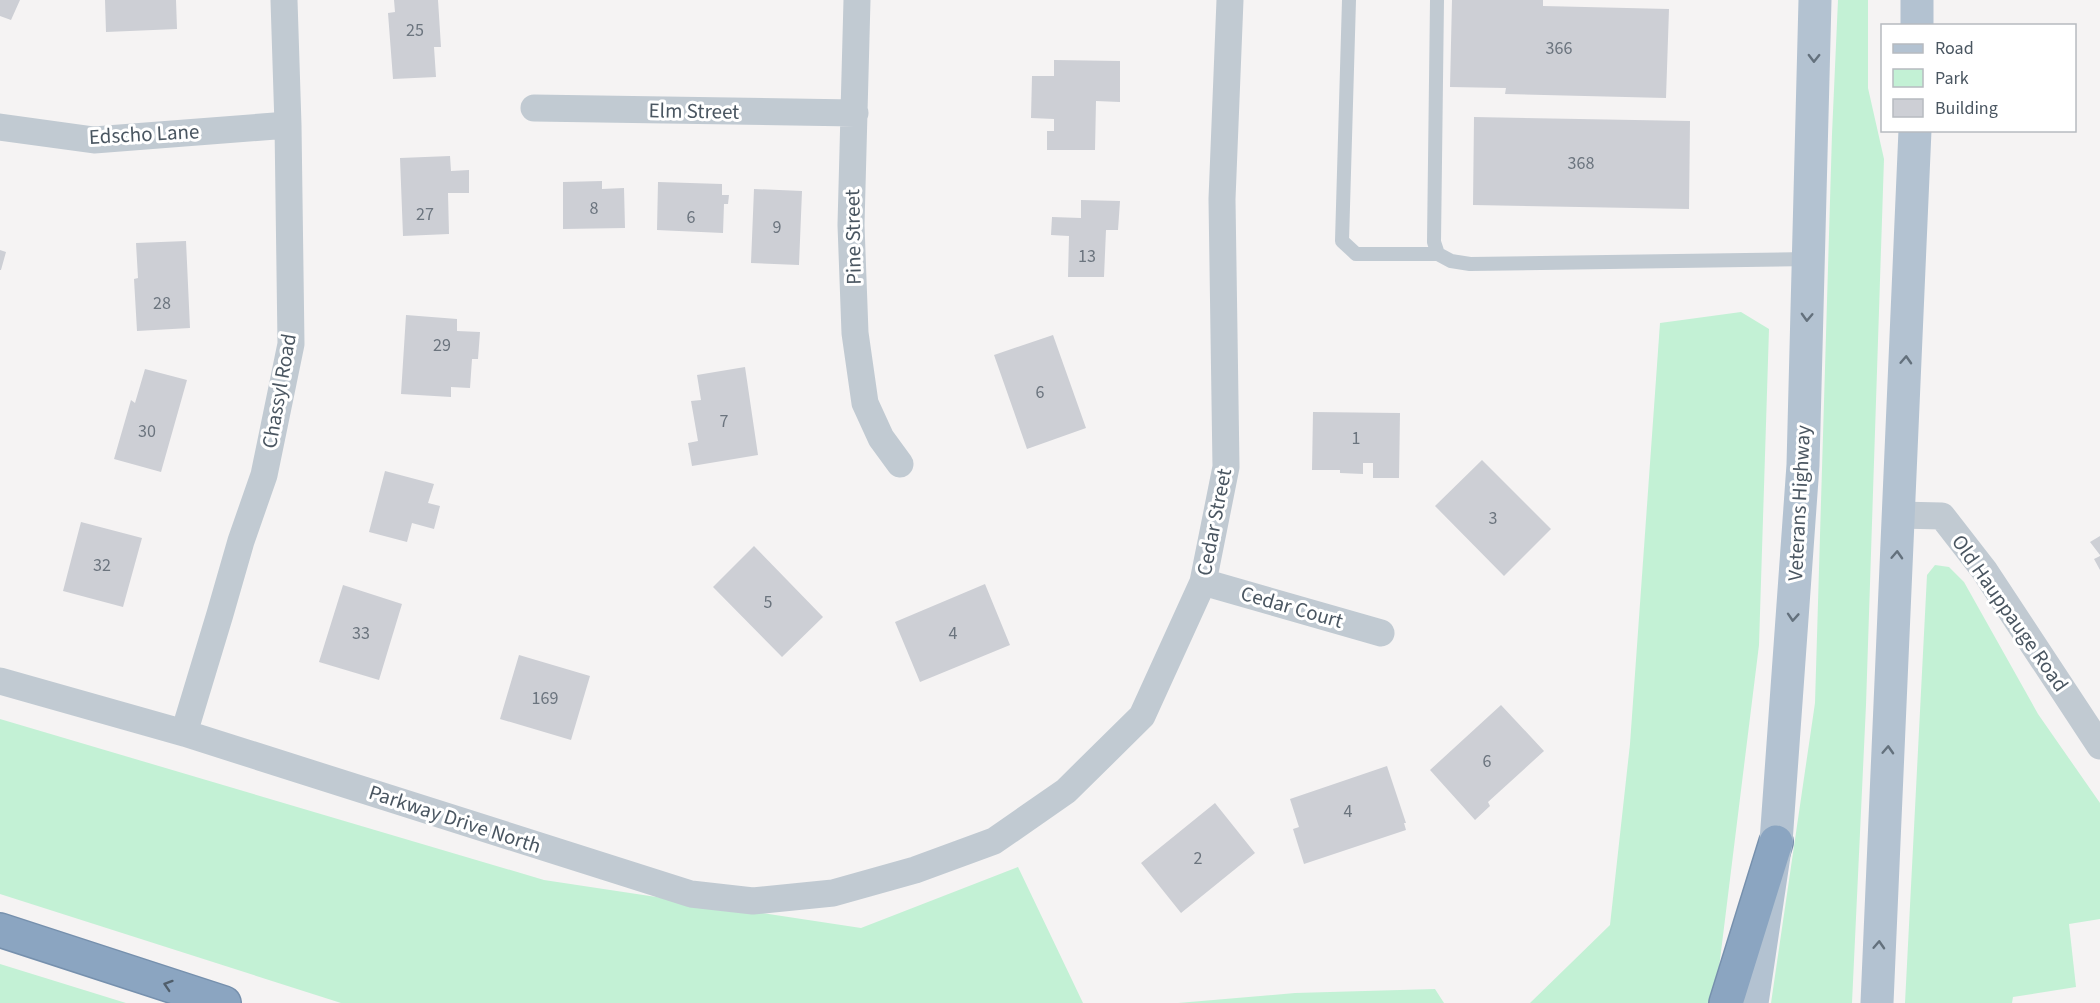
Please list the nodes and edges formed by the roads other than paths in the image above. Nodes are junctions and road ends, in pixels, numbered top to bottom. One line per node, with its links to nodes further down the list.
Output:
1 (284, 0): 11 (street, Chassyl Road)
2 (857, 0): 10 (street, Pine Street)
3 (1230, 0): 18 (street, Cedar Street)
4 (1349, 0): 14 (lane)
5 (1437, 0): 14 (lane)
6 (1815, 0): 15 (main road, Veterans Highway, one-way to 15)
7 (1917, 0): 8 (main road)
8 (1917, 24)
9 (534, 108): 10 (street, Elm Street)
10 (855, 113): 16 (street, Pine Street)
11 (288, 125): 12 (street, Edscho Lane); 21 (street, Chassyl Road)
12 (0, 127)
13 (1916, 132): 17 (main road, one-way to 13)
14 (1438, 254): 15 (lane)
15 (1809, 259): 23 (main road, Veterans Highway, one-way to 23)
16 (900, 464)
17 (1899, 514): 22 (street, Old Hauppauge Road); 29 (main road, one-way to 17)
18 (1203, 582): 19 (street, Cedar Court); 24 (street, Cedar Street)
19 (1381, 633)
20 (0, 681): 21 (street, Parkway Drive North)
21 (184, 733): 24 (street, Parkway Drive North)
22 (2100, 746)
23 (1776, 842): 27 (highway); 28 (main road, Veterans Highway)
24 (915, 870)
25 (0, 930): 26 (highway, one-way to 25)
26 (224, 1003)
27 (1726, 1003)
28 (1752, 1003)
29 (1877, 1003)

